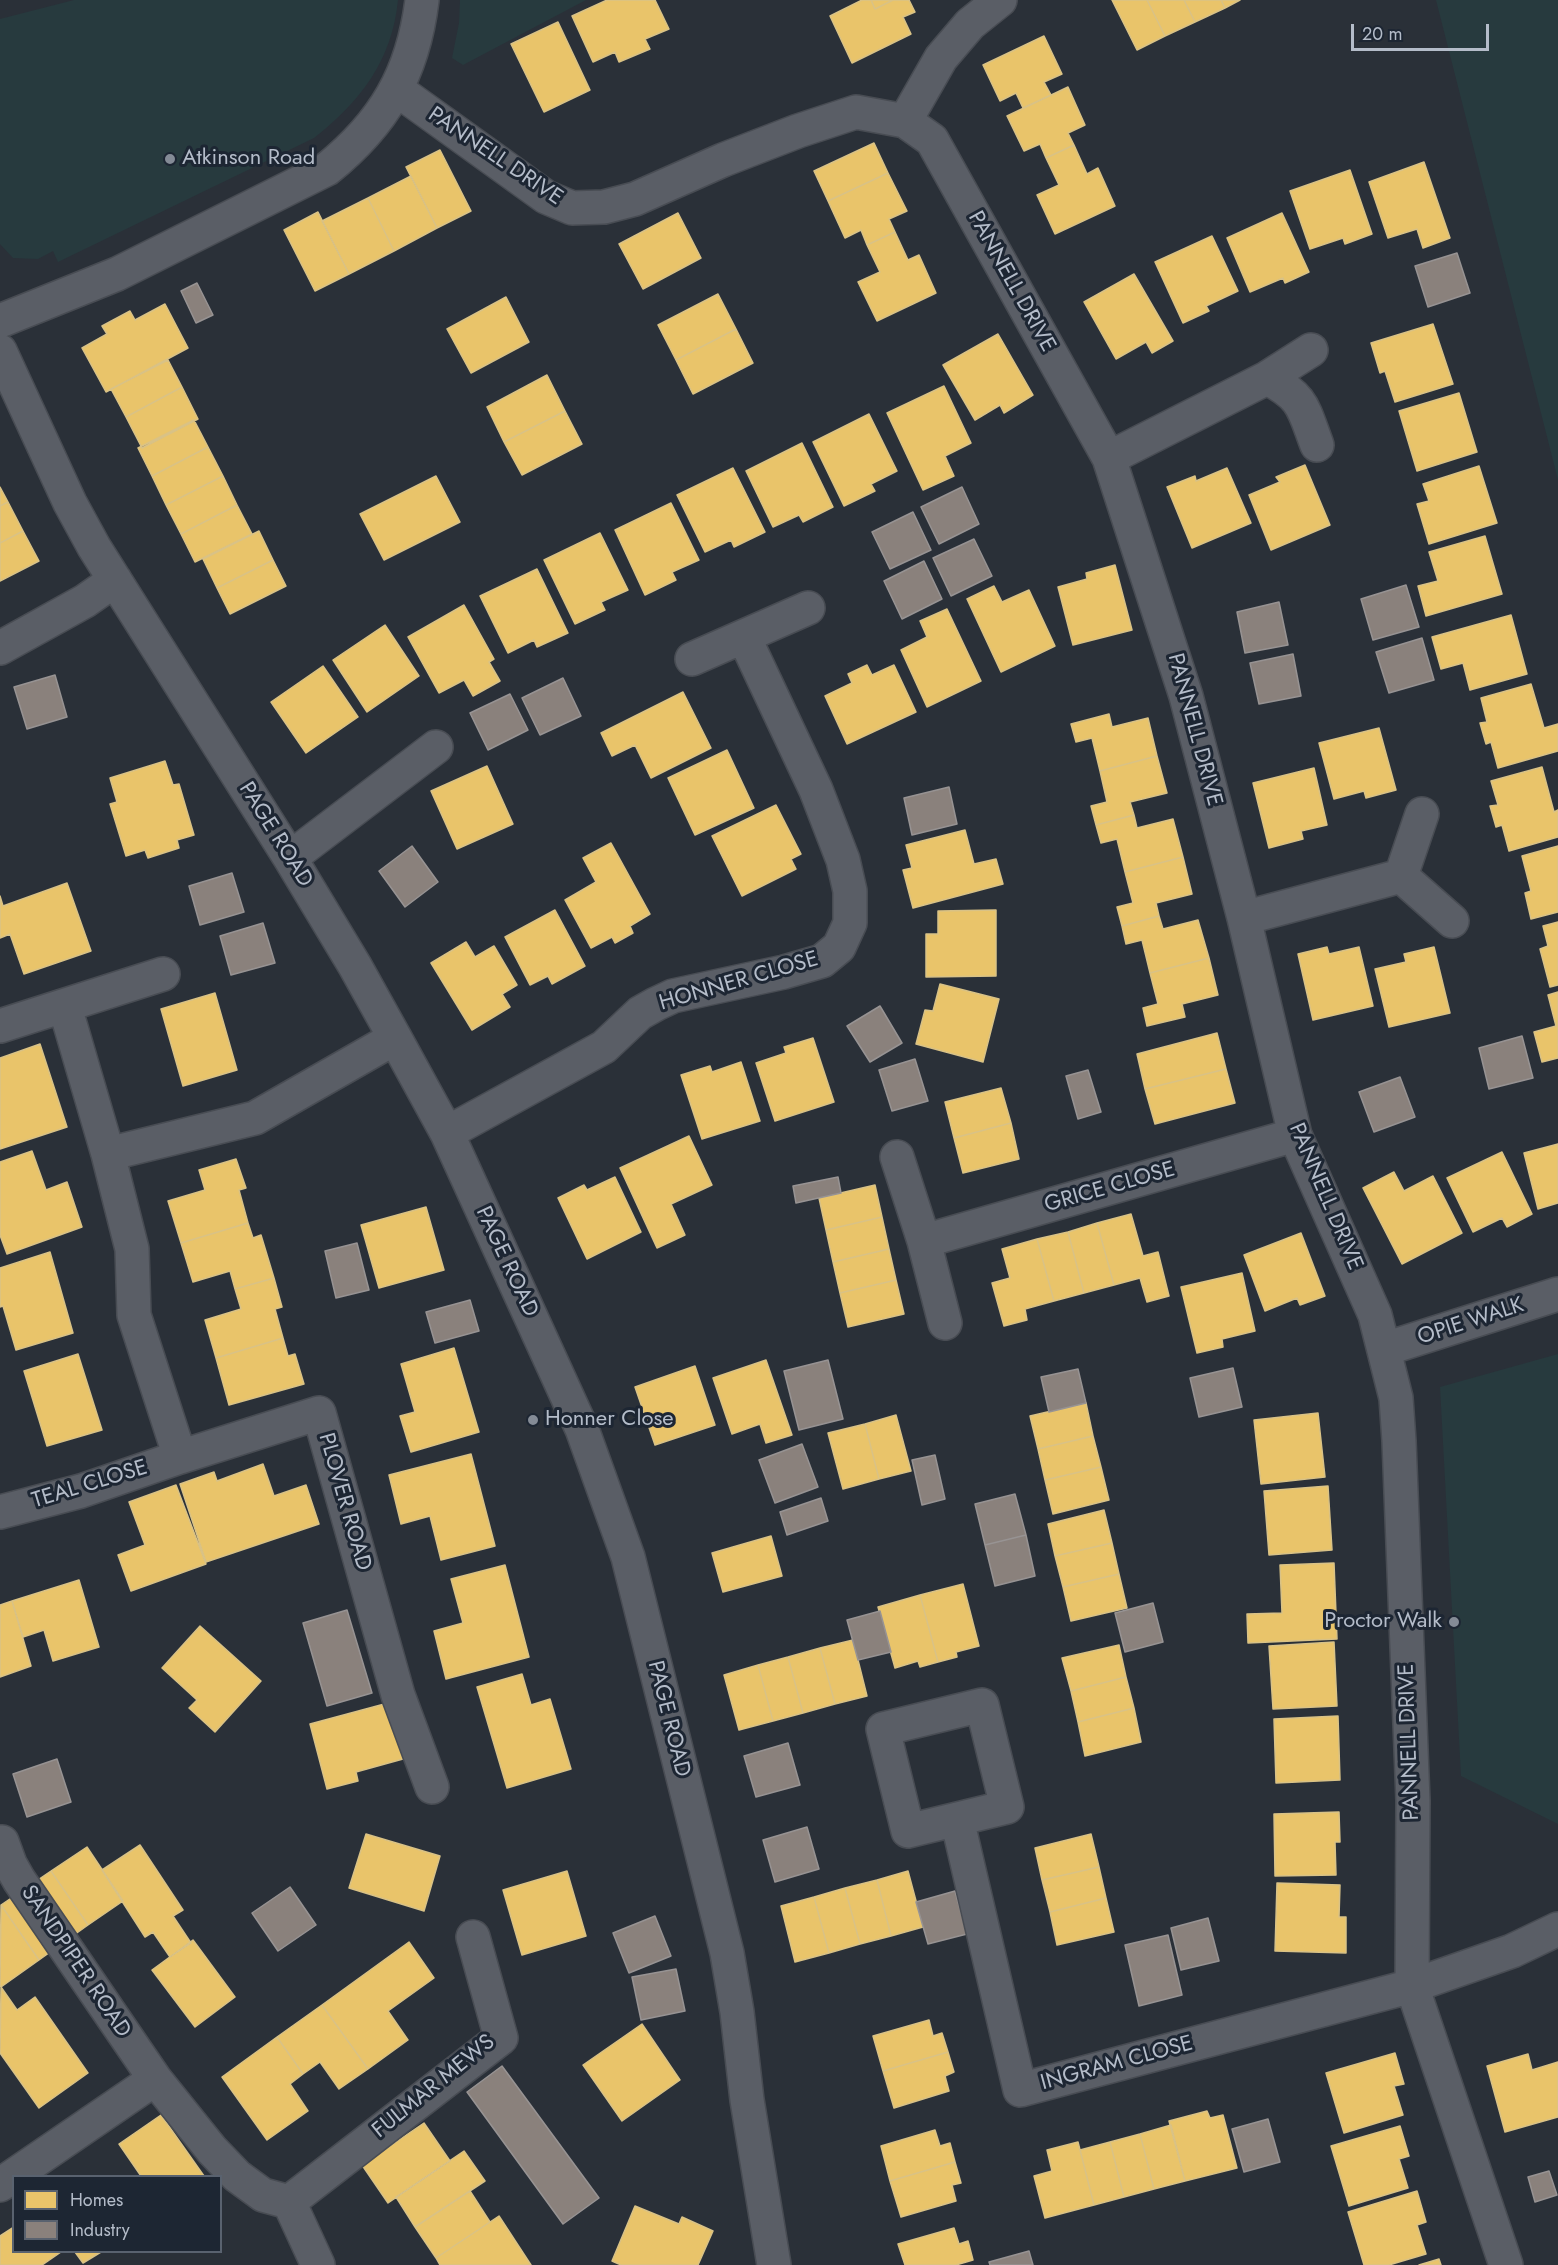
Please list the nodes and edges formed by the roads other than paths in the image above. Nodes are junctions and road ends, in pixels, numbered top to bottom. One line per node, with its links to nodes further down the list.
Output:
1 (422, 0): 3 (street)
2 (1000, 0): 4 (street)
3 (396, 89): 4 (street, PANNELL DRIVE); 5 (street)
4 (905, 121): 10 (street, PANNELL DRIVE)
5 (0, 321)
6 (1311, 350): 8 (street)
7 (0, 351): 11 (street, PAGE ROAD)
8 (1267, 378): 9 (street); 10 (street)
9 (1317, 445)
10 (1109, 458): 20 (street, PANNELL DRIVE)
11 (115, 580): 14 (street); 18 (street, PAGE ROAD)
12 (808, 608): 13 (street)
13 (744, 637): 15 (street); 26 (street, HONNER CLOSE)
14 (0, 648)
15 (692, 659)
16 (436, 747): 18 (street)
17 (1422, 814): 19 (street)
18 (290, 858): 25 (street, PAGE ROAD)
19 (1401, 876): 20 (street); 21 (street)
20 (1244, 918): 27 (street, PANNELL DRIVE)
21 (1452, 921)
22 (163, 974): 23 (street)
23 (65, 1007): 24 (street); 28 (street)
24 (0, 1026)
25 (395, 1038): 26 (street, PAGE ROAD); 28 (street)
26 (447, 1133): 46 (street, PAGE ROAD)
27 (1295, 1135): 30 (street, GRICE CLOSE); 33 (street, PANNELL DRIVE)
28 (108, 1154): 34 (street)
29 (897, 1157): 30 (street)
30 (924, 1241): 32 (street)
31 (1558, 1294): 33 (street, OPIE WALK)
32 (945, 1323)
33 (1385, 1349): 41 (street, PANNELL DRIVE)
34 (180, 1457): 35 (street, TEAL CLOSE); 36 (street, PLOVER ROAD)
35 (0, 1512)
36 (432, 1787)
37 (957, 1819): 41 (street, INGRAM CLOSE)
38 (2, 1842): 42 (street, SANDPIPER ROAD)
39 (1558, 1929): 41 (street)
40 (473, 1937): 44 (street, FULMAR MEWS)
41 (1412, 1986): 47 (street, PANNELL DRIVE)
42 (155, 2079): 43 (street); 44 (street, SANDPIPER ROAD)
43 (15, 2175)
44 (289, 2202): 45 (street)
45 (318, 2265)
46 (774, 2265)
47 (1506, 2265)

